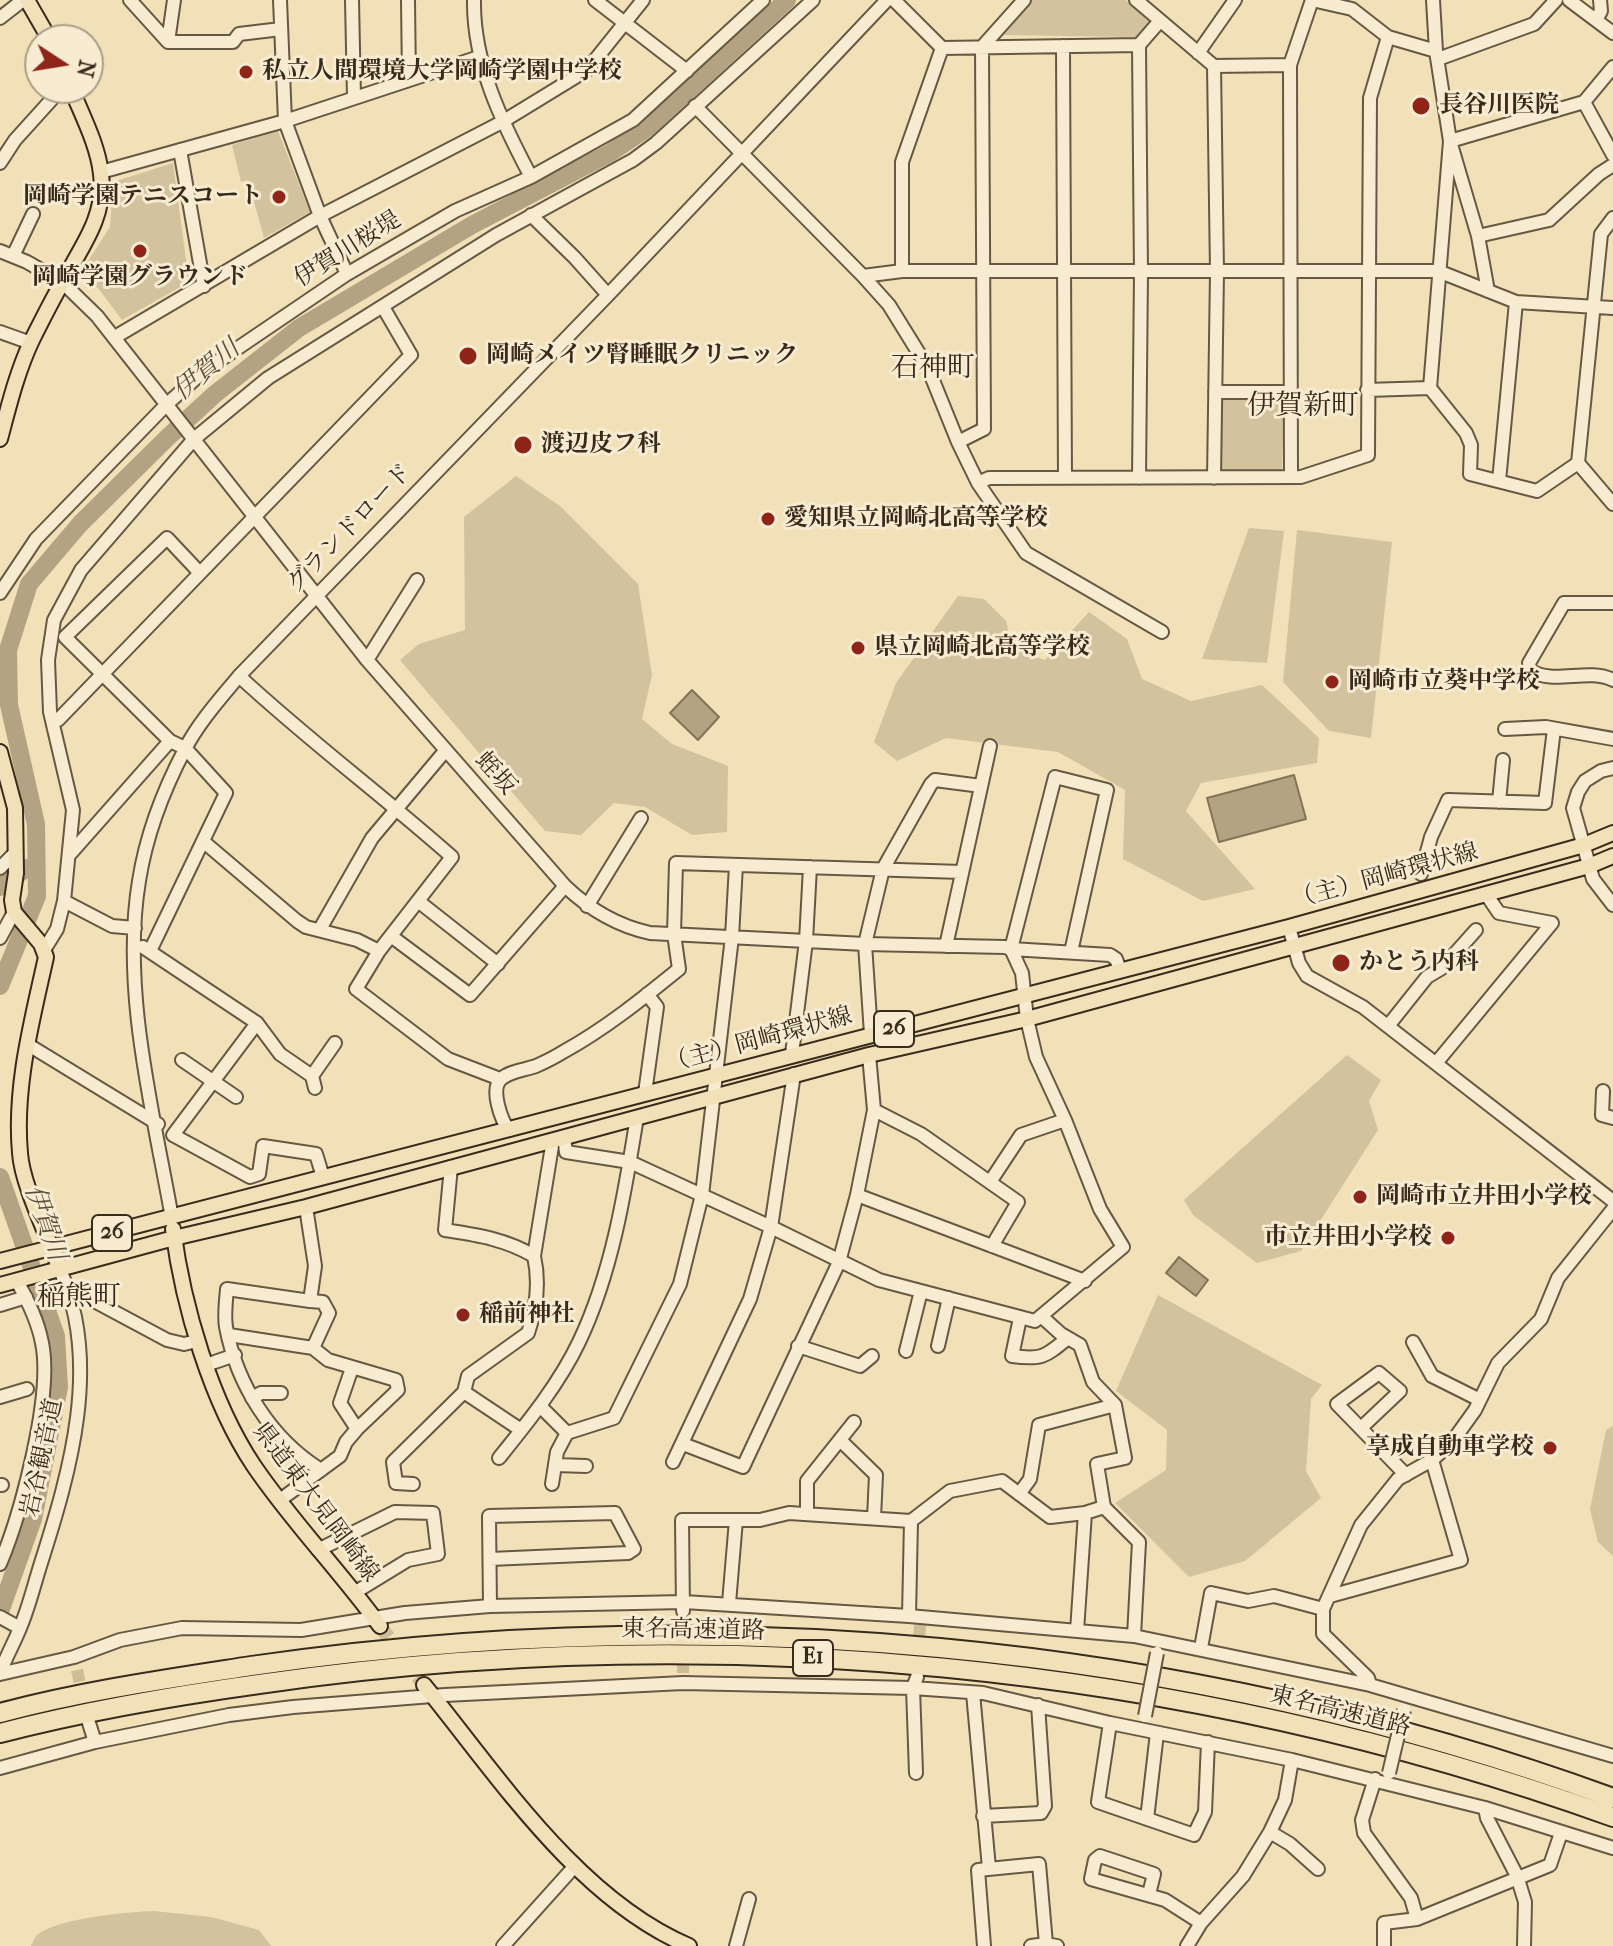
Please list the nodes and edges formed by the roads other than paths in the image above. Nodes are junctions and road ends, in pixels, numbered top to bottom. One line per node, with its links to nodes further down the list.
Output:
1 (25, 0): 22 (street); 25 (main road)
2 (130, 0): 29 (street)
3 (174, 0): 29 (street)
4 (280, 0): 26 (street)
5 (352, 0): 42 (street)
6 (408, 0): 41 (street)
7 (474, 0): 36 (street)
8 (595, 0): 23 (street)
9 (643, 0): 23 (street)
10 (763, 0): 40 (street, 伊賀川桜堤)
11 (813, 0): 46 (street)
12 (887, 0): 53 (street, グランドロード)
13 (894, 0): 33 (street)
14 (1024, 0): 32 (street)
15 (1136, 0): 24 (street)
16 (1235, 0): 34 (street)
17 (1312, 0): 28 (street); 37 (street)
18 (1433, 0): 35 (street)
19 (1556, 0): 35 (street)
20 (1569, 0): 21 (street)
21 (1603, 10): 27 (street)
22 (0, 18)
23 (625, 21): 40 (street); 48 (street)
24 (1159, 22): 30 (street); 34 (street)
25 (40, 24)
26 (281, 29): 29 (street); 47 (street)
27 (1613, 33)
28 (1388, 37): 35 (street); 71 (street)
29 (168, 42)
30 (1139, 45): 31 (street); 73 (street)
31 (1063, 46): 32 (street); 69 (street)
32 (982, 47): 33 (street); 72 (street)
33 (942, 48): 66 (street)
34 (1198, 53): 38 (street)
35 (1437, 55): 51 (street)
36 (479, 57): 41 (street); 48 (street)
37 (1290, 65): 38 (street); 67 (street)
38 (1214, 66): 70 (street)
39 (1613, 67): 43 (street)
40 (687, 71): 58 (street, 伊賀川桜堤)
41 (409, 80): 42 (street)
42 (354, 97): 47 (street)
43 (1584, 102): 51 (street); 54 (street)
44 (48, 104): 50 (street)
45 (77, 104): 57 (main road)
46 (695, 106): 53 (street); 60 (street)
47 (285, 121): 52 (street); 61 (street)
48 (502, 122): 58 (street); 61 (street)
49 (0, 135): 50 (street)
50 (15, 140): 55 (street)
51 (1450, 141): 63 (street); 68 (street)
52 (180, 150): 57 (street); 77 (street)
53 (740, 153): 75 (street); 79 (street, グランドロード)
54 (1613, 155)
55 (0, 163)
56 (1613, 165): 63 (street)
57 (101, 172): 76 (main road)
58 (531, 177): 74 (street, 伊賀川桜堤)
59 (33, 214): 65 (street)
60 (531, 215): 79 (street); 82 (street)
61 (320, 216): 74 (street); 77 (street)
62 (1613, 218): 81 (street)
63 (1478, 236): 78 (street)
64 (0, 251): 65 (street, 蛭坂)
65 (13, 256): 76 (street, 蛭坂)
66 (902, 271): 72 (street); 75 (street)
67 (1292, 271): 70 (street); 71 (street); 90 (street)
68 (1438, 271): 71 (street); 78 (street); 87 (street)
69 (1064, 272): 72 (street); 73 (street); 97 (street)
70 (1217, 272): 73 (street); 89 (street)
71 (1368, 272): 88 (street)
72 (983, 273): 94 (street)
73 (1141, 273): 98 (street)
74 (347, 274): 91 (street, 伊賀川桜堤)
75 (863, 276): 94 (street)
76 (62, 282): 85 (street, 蛭坂); 86 (main road)
77 (204, 286): 85 (street)
78 (1488, 291): 80 (street)
79 (608, 295): 107 (street, グランドロード)
80 (1516, 302): 81 (street); 100 (street)
81 (1592, 306): 83 (street); 95 (street)
82 (383, 307): 93 (street); 103 (street)
83 (1613, 308)
84 (0, 332): 86 (street)
85 (115, 337): 91 (street, 蛭坂)
86 (31, 343): 92 (main road)
87 (1430, 388): 88 (street); 100 (street)
88 (1367, 390): 96 (street)
89 (1215, 392): 90 (street); 99 (street)
90 (1291, 392): 96 (street)
91 (167, 404): 93 (street, 蛭坂); 106 (street, 伊賀川桜堤)
92 (0, 439)
93 (194, 439): 103 (street, 蛭坂); 133 (street)
94 (958, 442): 101 (street)
95 (1578, 463): 100 (street); 102 (street)
96 (1291, 477): 99 (street)
97 (1065, 478): 98 (street); 101 (street)
98 (1139, 478): 99 (street)
99 (1214, 478)
100 (1499, 481)
101 (978, 483): 109 (street)
102 (1613, 504)
103 (253, 518): 104 (street); 107 (street, 蛭坂)
104 (199, 572): 111 (street); 111 (street)
105 (417, 580): 110 (street)
106 (0, 593)
107 (315, 596): 110 (street, 蛭坂); 112 (street, グランドロード)
108 (1613, 603): 113 (street)
109 (1162, 632)
110 (367, 660): 121 (street, 蛭坂)
111 (102, 676): 114 (street); 118 (street)
112 (239, 676): 120 (street, グランドロード); 127 (street)
113 (1613, 680)
114 (58, 720)
115 (1505, 729): 116 (street)
116 (1554, 729): 117 (street); 126 (street)
117 (1613, 739)
118 (170, 741): 120 (street); 133 (street)
119 (990, 746): 125 (street)
120 (185, 748): 130 (street); 153 (street, グランドロード)
121 (445, 751): 127 (street); 142 (street, 蛭坂)
122 (0, 752): 132 (main road)
123 (1503, 760): 126 (street)
124 (1613, 768): 131 (street)
125 (981, 786): 139 (street); 140 (street)
126 (1499, 802): 141 (street)
127 (397, 809): 145 (street); 151 (street)
128 (641, 818): 148 (street)
129 (1613, 833): 131 (main road, （主）岡崎環状線 / 26)
130 (204, 842): 151 (street); 164 (street)
131 (1584, 845): 136 (street); 150 (main road, （主）岡崎環状線 / 26)
132 (16, 852): 138 (street); 147 (main road)
133 (70, 855): 144 (street)
134 (1613, 856): 136 (main road, （主）岡崎環状線 / 26)
135 (736, 865): 137 (street); 154 (street); 156 (street)
136 (1589, 866): 143 (main road, （主）岡崎環状線 / 26); 146 (street)
137 (810, 867): 139 (street); 158 (street)
138 (0, 868)
139 (883, 869): 140 (street); 159 (street)
140 (962, 872): 160 (street)
141 (1421, 874)
142 (565, 886): 148 (street, 蛭坂); 167 (street)
143 (1486, 894): 161 (main road, （主）岡崎環状線 / 26); 180 (street)
144 (64, 901): 153 (street); 163 (street)
145 (418, 901): 155 (street); 167 (street)
146 (1613, 905)
147 (13, 906): 149 (street); 157 (street); 163 (main road)
148 (587, 906): 154 (street, 蛭坂)
149 (0, 922)
150 (1289, 927): 161 (street); 168 (main road, （主）岡崎環状線 / 26)
151 (320, 929): 165 (street)
152 (1476, 930): 173 (street)
153 (134, 934): 164 (street); 193 (street, グランドロード)
154 (674, 934): 156 (street, 蛭坂); 169 (street)
155 (391, 936): 165 (street); 167 (street)
156 (732, 937): 158 (street, 蛭坂); 182 (street)
157 (0, 938)
158 (806, 941): 159 (street, 蛭坂); 177 (street)
159 (865, 944): 160 (street, 蛭坂); 174 (street)
160 (946, 946): 162 (street, 蛭坂)
161 (1294, 947): 171 (main road, （主）岡崎環状線 / 26); 173 (street)
162 (1011, 949): 166 (street, 蛭坂); 166 (street); 170 (street)
163 (44, 950): 176 (main road)
164 (150, 951): 172 (street)
165 (379, 951): 183 (street)
166 (1071, 952): 168 (street, 蛭坂)
167 (498, 964)
168 (1120, 970): 170 (main road, （主）岡崎環状線 / 26)
169 (647, 994): 183 (street); 186 (street)
170 (1025, 995): 171 (street); 174 (main road, （主）岡崎環状線 / 26)
171 (1027, 1019): 178 (main road, （主）岡崎環状線 / 26); 192 (street)
172 (257, 1023): 175 (street); 184 (street)
173 (1388, 1026): 180 (street)
174 (871, 1034): 177 (main road, （主）岡崎環状線 / 26)
175 (335, 1043)
176 (27, 1044): 193 (street); 210 (main road)
177 (792, 1054): 182 (main road, （主）岡崎環状線 / 26)
178 (869, 1055): 181 (main road, （主）岡崎環状線 / 26); 189 (street)
179 (182, 1060): 184 (street)
180 (1437, 1062): 203 (street)
181 (794, 1074): 188 (main road, （主）岡崎環状線 / 26); 207 (street)
182 (717, 1075): 186 (main road, （主）岡崎環状線 / 26); 188 (street)
183 (500, 1079): 194 (street)
184 (213, 1080): 187 (street); 195 (street)
185 (1603, 1091): 191 (street)
186 (645, 1093): 194 (main road, （主）岡崎環状線 / 26)
187 (236, 1097)
188 (715, 1097): 190 (main road, （主）岡崎環状線 / 26); 201 (street)
189 (874, 1110): 200 (street); 202 (street)
190 (637, 1117): 196 (main road, （主）岡崎環状線 / 26); 197 (street)
191 (1613, 1118)
192 (1065, 1120): 200 (street); 216 (street)
193 (155, 1122): 195 (street); 206 (street, グランドロード)
194 (509, 1130): 199 (main road, （主）岡崎環状線 / 26)
195 (173, 1135): 199 (street)
196 (558, 1139): 197 (street); 198 (main road, （主）岡崎環状線 / 26); 211 (street)
197 (630, 1162): 201 (street); 245 (street)
198 (451, 1167): 204 (main road, （主）岡崎環状線 / 26); 211 (street)
199 (323, 1177): 206 (main road, （主）岡崎環状線 / 26)
200 (990, 1182): 209 (street)
201 (702, 1195): 207 (street); 250 (street)
202 (857, 1195): 209 (street); 213 (street)
203 (1613, 1201)
204 (306, 1207): 208 (main road, （主）岡崎環状線 / 26); 222 (street)
205 (1613, 1209): 243 (street)
206 (172, 1218): 208 (main road, 県道東大見岡崎線); 210 (main road, （主）岡崎環状線 / 26)
207 (771, 1227): 213 (street); 252 (street)
208 (174, 1238): 214 (main road, （主）岡崎環状線 / 26); 228 (main road, 県道東大見岡崎線)
209 (992, 1246): 216 (street)
210 (53, 1248): 212 (main road, 26); 214 (main road)
211 (534, 1256): 239 (street)
212 (1, 1257)
213 (839, 1262): 219 (street); 230 (street)
214 (60, 1270): 215 (main road, 26); 218 (street, 岩谷観音道)
215 (17, 1281): 217 (main road, 26); 220 (street)
216 (1085, 1281): 224 (street)
217 (0, 1285)
218 (68, 1287): 228 (street); 282 (street, 岩谷観音道)
219 (921, 1291): 221 (street); 233 (street)
220 (26, 1297): 223 (street); 272 (street)
221 (949, 1298): 225 (street); 231 (street)
222 (310, 1301): 226 (street); 232 (street)
223 (0, 1305)
224 (1041, 1316): 225 (street); 227 (street)
225 (1020, 1318): 227 (street)
226 (229, 1335): 232 (street); 234 (street)
227 (1068, 1338): 244 (street)
228 (197, 1341): 236 (main road, 県道東大見岡崎線)
229 (1413, 1342): 243 (street)
230 (798, 1346): 235 (street); 252 (street)
231 (938, 1346)
232 (313, 1348): 237 (street)
233 (906, 1351)
234 (235, 1355): 236 (street); 242 (street)
235 (872, 1356)
236 (206, 1365): 263 (main road, 県道東大見岡崎線)
237 (352, 1368): 248 (street); 248 (street)
238 (27, 1389): 241 (street)
239 (464, 1392): 249 (street); 260 (street)
240 (281, 1393): 242 (street)
241 (0, 1397)
242 (252, 1398): 258 (street)
243 (1480, 1400): 254 (street)
244 (1115, 1405): 262 (street); 264 (street)
245 (540, 1406): 249 (street); 250 (street)
246 (854, 1422): 251 (street)
247 (1361, 1428): 247 (street); 259 (street)
248 (357, 1429): 258 (street)
249 (521, 1430): 253 (street)
250 (567, 1433): 256 (street)
251 (840, 1440): 266 (street); 267 (street)
252 (683, 1444): 255 (street)
253 (499, 1458)
254 (1432, 1460): 259 (street); 274 (street)
255 (673, 1462)
256 (556, 1465): 257 (street); 261 (street)
257 (586, 1466)
258 (321, 1470): 263 (street)
259 (1406, 1475): 274 (street)
260 (413, 1484)
261 (552, 1484)
262 (1019, 1494): 265 (street); 269 (street)
263 (280, 1500): 270 (main road, 県道東大見岡崎線)
264 (1104, 1507): 265 (street); 284 (street)
265 (1085, 1513): 283 (street)
266 (807, 1514): 267 (street); 268 (street)
267 (874, 1518): 269 (street)
268 (736, 1520): 275 (street); 277 (street)
269 (911, 1521): 280 (street)
270 (318, 1550): 273 (main road, 県道東大見岡崎線); 273 (street)
271 (490, 1559): 271 (street); 276 (street)
272 (0, 1564)
273 (354, 1593): 281 (main road, 県道東大見岡崎線)
274 (1330, 1596): 278 (street)
275 (729, 1603): 277 (street); 280 (street)
276 (490, 1606): 277 (street); 281 (street)
277 (683, 1606)
278 (1323, 1609): 286 (street); 289 (street)
279 (4, 1619): 282 (street)
280 (917, 1620): 283 (street)
281 (377, 1622): 287 (street)
282 (20, 1628): 287 (street, 岩谷観音道)
283 (1077, 1631): 284 (street)
284 (1134, 1636): 285 (street)
285 (1160, 1640): 286 (street); 295 (street, bridge)
286 (1201, 1648): 289 (street)
287 (0, 1674)
288 (915, 1682): 290 (street); 291 (street); 305 (street)
289 (1370, 1685): 292 (street)
290 (429, 1690): 300 (street); 315 (main road)
291 (973, 1693): 293 (street); 309 (street)
292 (1407, 1694): 302 (street); 306 (street, bridge)
293 (1038, 1705): 297 (street); 309 (street)
294 (0, 1713): 307 (highway, 東名高速道路 / E1)
295 (1144, 1722): 297 (street); 299 (street)
296 (89, 1723): 300 (street)
297 (1110, 1723): 311 (street)
298 (0, 1733): 310 (highway, 東名高速道路 / E1)
299 (1157, 1733): 301 (street); 311 (street)
300 (95, 1742): 304 (street)
301 (1208, 1742): 303 (street); 311 (street)
302 (1612, 1752)
303 (1292, 1760): 306 (street); 312 (street)
304 (0, 1768)
305 (916, 1773)
306 (1383, 1778): 308 (street); 321 (street)
307 (1613, 1798)
308 (1485, 1808): 313 (street); 318 (street)
309 (983, 1816): 316 (street)
310 (1613, 1817)
311 (1147, 1819)
312 (1270, 1832): 317 (street); 322 (street)
313 (1561, 1833): 314 (street); 318 (street)
314 (1613, 1848)
315 (574, 1867): 323 (main road); 325 (street)
316 (989, 1868): 324 (street); 327 (street)
317 (1318, 1869)
318 (1517, 1876): 321 (street); 331 (street)
319 (1149, 1894): 319 (street); 322 (street)
320 (749, 1899): 326 (street)
321 (1417, 1919): 330 (street)
322 (1201, 1923): 329 (street)
323 (680, 1944)
324 (1052, 1945): 328 (street)
325 (503, 1946)
326 (736, 1946)
327 (984, 1946)
328 (1031, 1946)
329 (1187, 1946)
330 (1384, 1946)
331 (1524, 1946)

